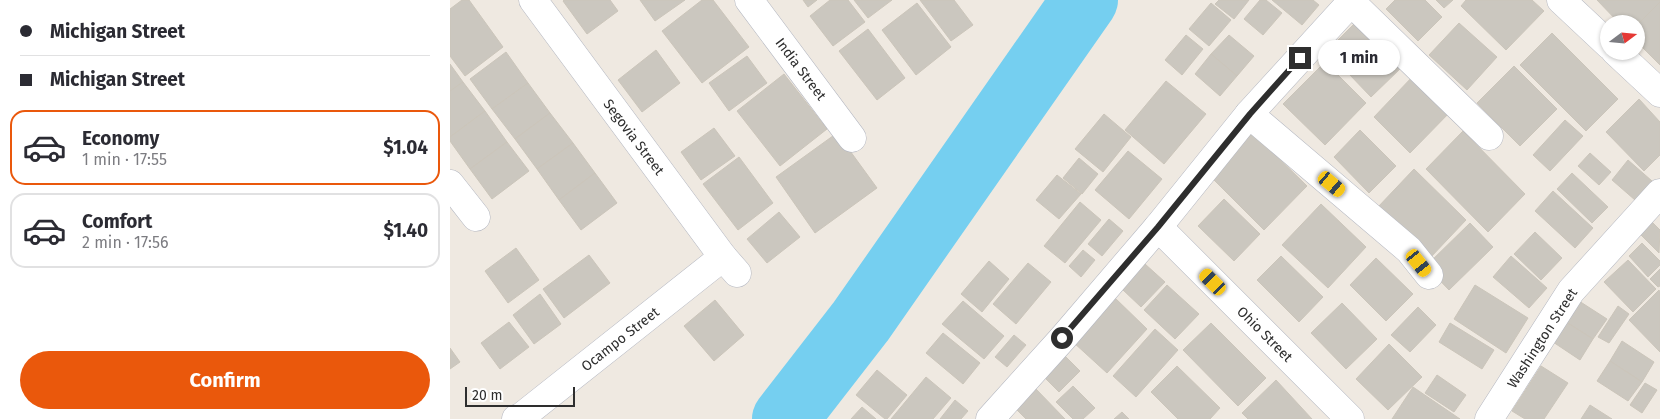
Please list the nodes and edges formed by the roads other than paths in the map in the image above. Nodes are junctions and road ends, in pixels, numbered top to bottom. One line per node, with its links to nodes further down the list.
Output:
1 (533, 0): 15 (street, Segovia Street)
2 (749, 0): 10 (street, India Street)
3 (1561, 0): 5 (street)
4 (1352, 1): 8 (street); 9 (street)
5 (1600, 37)
6 (1625, 60): 7 (street)
7 (1660, 93)
8 (1250, 114): 14 (street); 16 (street)
9 (1489, 136)
10 (852, 138)
11 (450, 184): 13 (street)
12 (1660, 193): 20 (street, Washington Street)
13 (476, 217)
14 (1158, 227): 18 (street); 19 (street, Ohio Street)
15 (730, 265): 17 (street, Ocampo Street)
16 (1429, 275)
17 (516, 419)
18 (990, 419)
19 (1350, 419)
20 (1489, 419)

